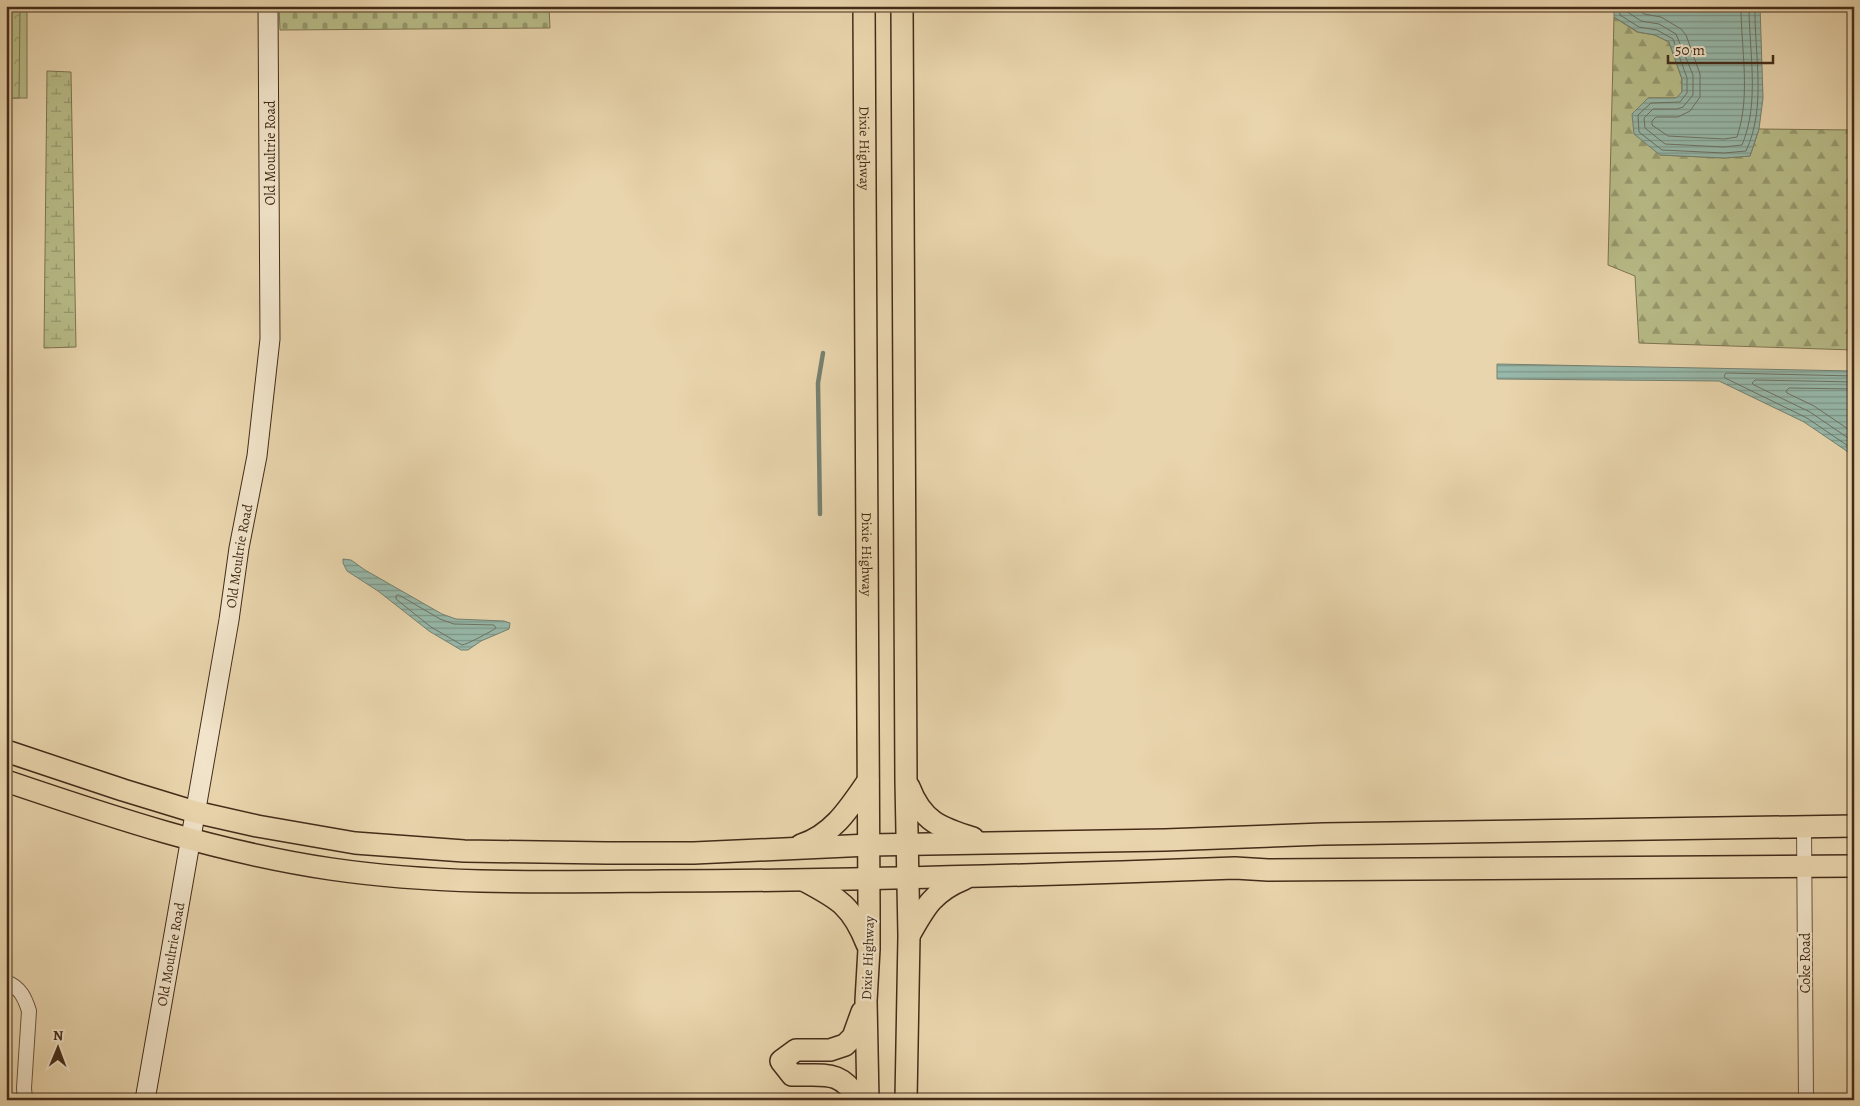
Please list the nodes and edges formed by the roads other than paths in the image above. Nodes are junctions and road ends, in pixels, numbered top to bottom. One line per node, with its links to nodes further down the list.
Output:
1 (268, 6): 10 (main road, Old Moultrie Road)
2 (864, 6): 8 (main road, Dixie Highway)
3 (891, 6): 5 (main road)
4 (902, 6): 5 (main road)
5 (904, 232): 9 (main road)
6 (6, 751): 10 (main road)
7 (6, 781): 14 (main road)
8 (868, 781): 17 (main road, Dixie Highway); 18 (main road)
9 (906, 782): 15 (main road); 16 (main road)
10 (195, 812): 14 (main road, Old Moultrie Road); 19 (main road)
11 (1804, 826): 12 (main road); 13 (main road); 20 (street, Coke Road)
12 (1854, 826)
13 (1322, 834): 15 (main road); 22 (main road)
14 (190, 840): 27 (main road); 33 (main road, Old Moultrie Road)
15 (990, 843): 16 (main road)
16 (908, 844): 17 (main road); 23 (main road)
17 (868, 845): 18 (main road); 25 (main road, Dixie Highway)
18 (788, 848): 19 (main road)
19 (524, 852): 27 (main road)
20 (1805, 866): 21 (main road); 22 (main road); 37 (street, Coke Road)
21 (1854, 866)
22 (1236, 868): 24 (main road)
23 (908, 877): 24 (main road); 25 (main road); 28 (main road)
24 (969, 877): 28 (main road)
25 (869, 878): 26 (main road); 29 (main road, Dixie Highway)
26 (802, 880): 27 (main road); 29 (main road)
27 (524, 881)
28 (909, 936): 36 (main road)
29 (869, 949): 31 (main road, Dixie Highway)
30 (6, 982): 32 (street)
31 (866, 1001): 34 (main road); 35 (main road, Dixie Highway)
32 (25, 1100)
33 (145, 1100)
34 (860, 1100)
35 (868, 1100)
36 (906, 1100)
37 (1806, 1100)

